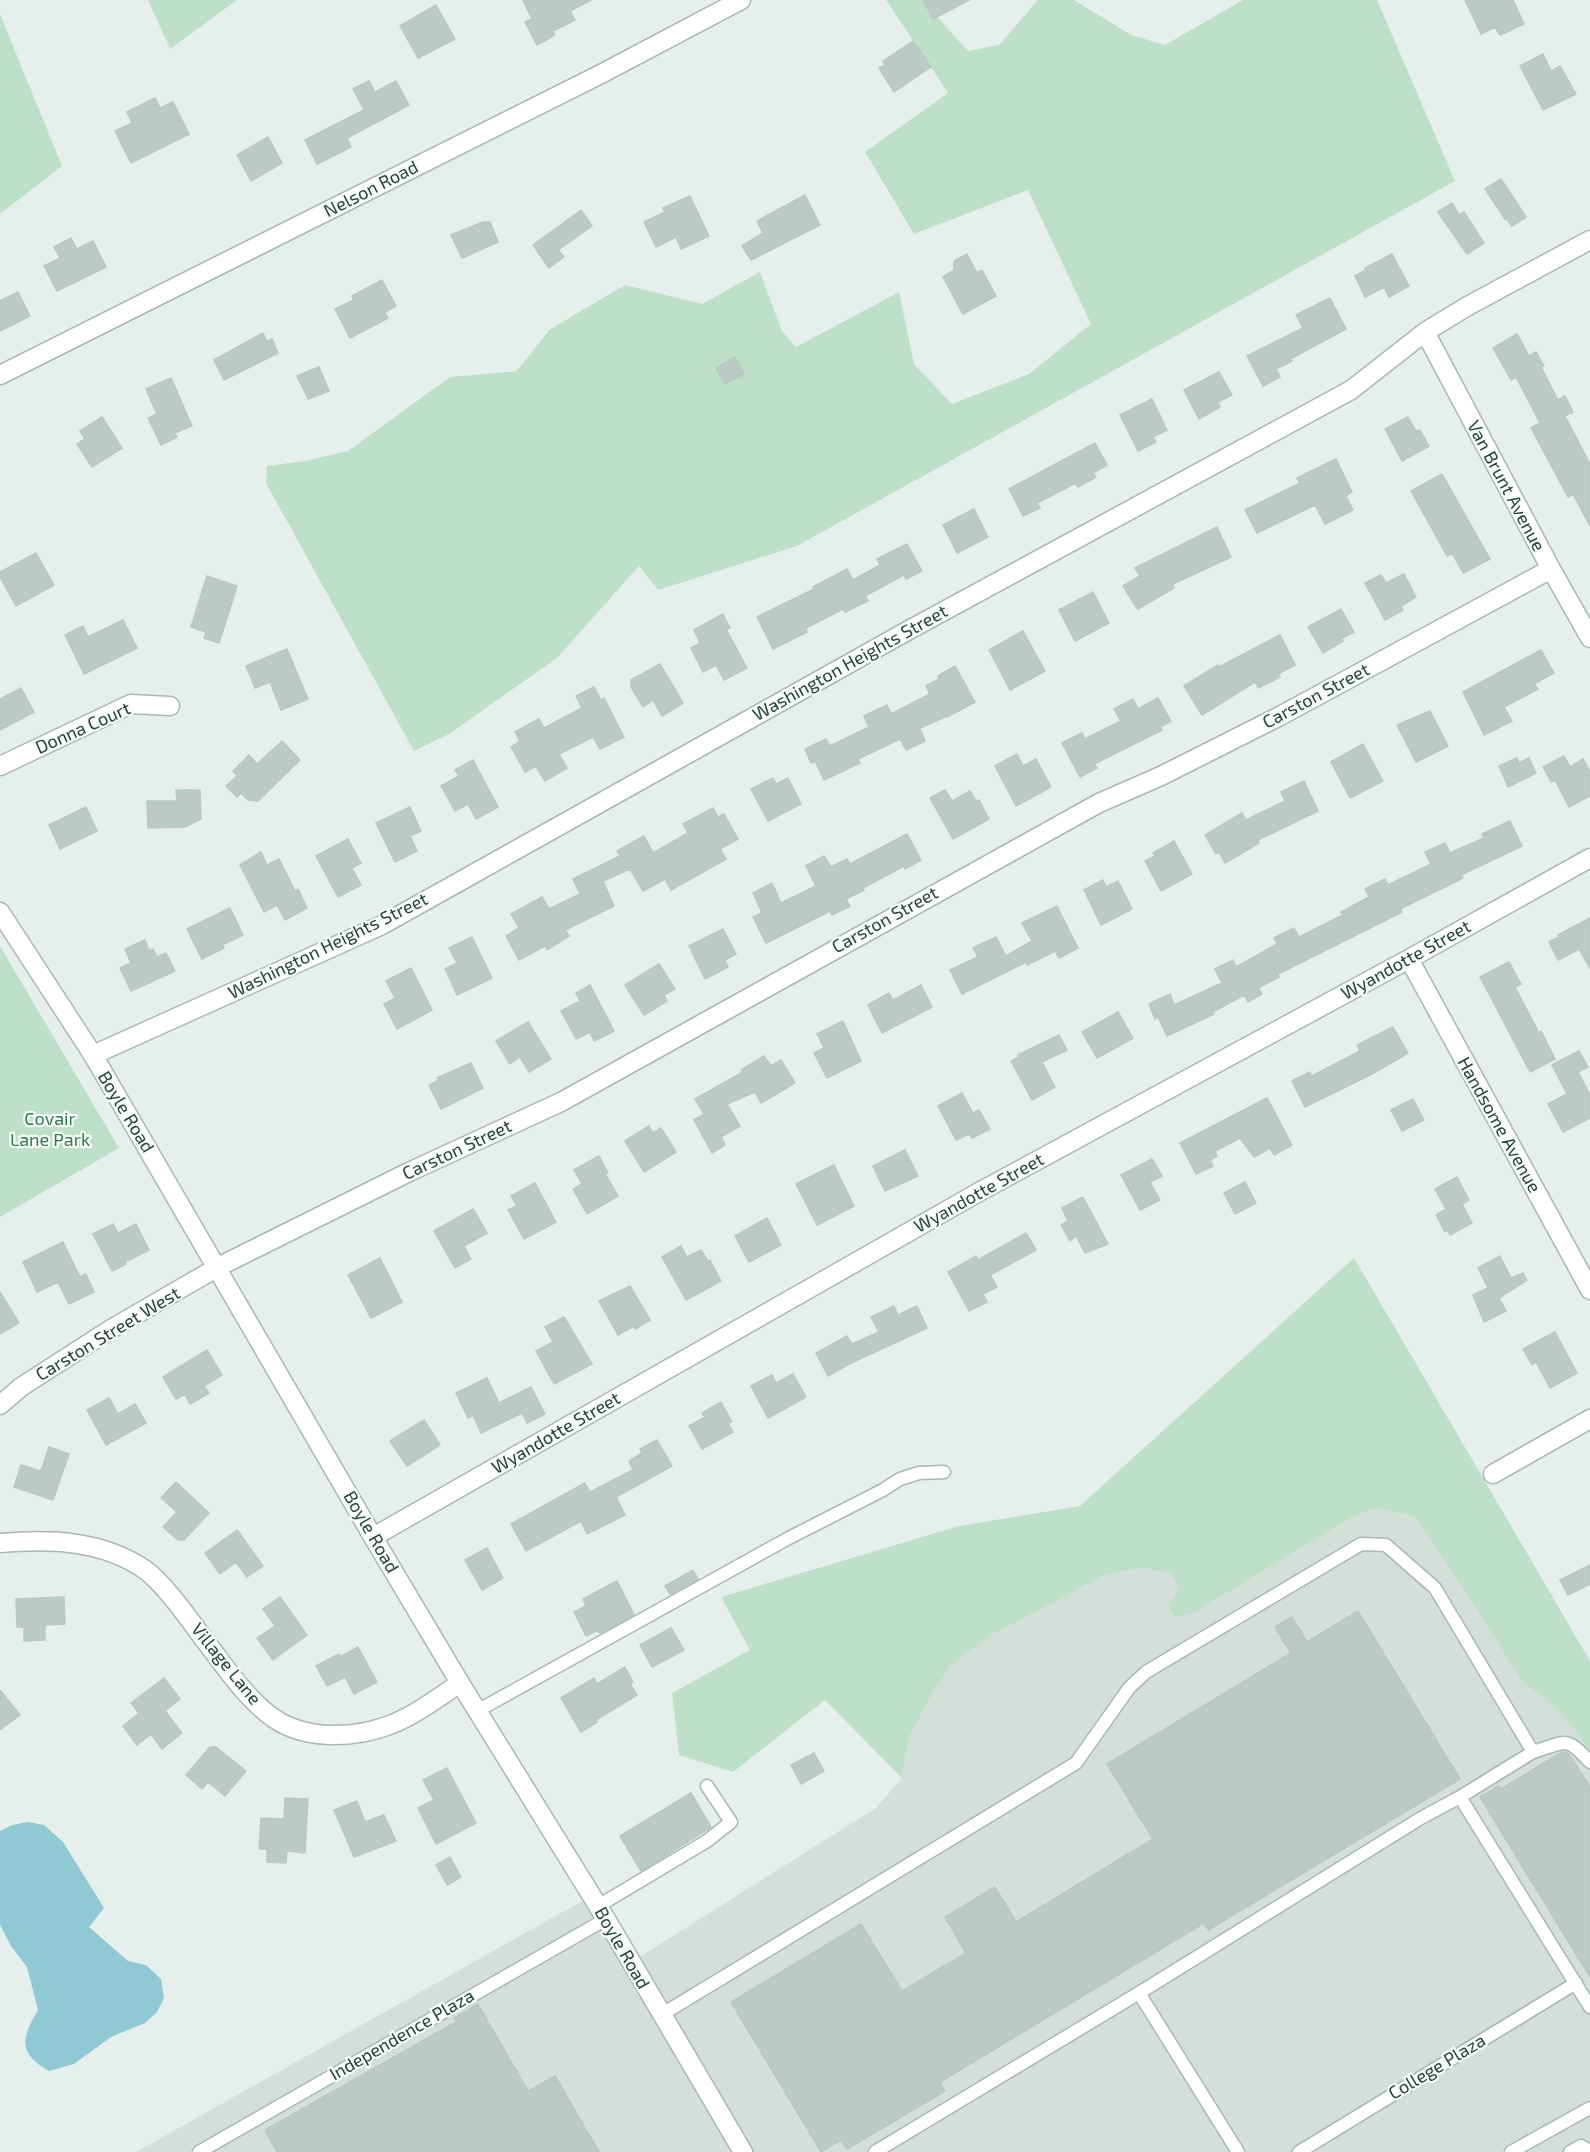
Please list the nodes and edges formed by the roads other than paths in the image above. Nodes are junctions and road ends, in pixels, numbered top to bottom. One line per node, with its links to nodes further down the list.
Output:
1 (741, 0): 4 (street, Nelson Road)
2 (1590, 240): 3 (street, Washington Heights Street)
3 (1425, 332): 5 (street, Van Brunt Avenue); 12 (street, Washington Heights Street)
4 (0, 375)
5 (1551, 569): 6 (street, Van Brunt Avenue); 13 (street, Carston Street)
6 (1590, 638)
7 (170, 706): 8 (street, Donna Court)
8 (0, 766)
9 (1590, 858): 11 (street, Wyandotte Street)
10 (0, 912): 12 (street, Boyle Road)
11 (1408, 959): 14 (street, Handsome Avenue); 19 (street, Wyandotte Street)
12 (93, 1055): 13 (street, Boyle Road)
13 (218, 1267): 15 (street, Carston Street West); 19 (street, Boyle Road)
14 (1590, 1290)
15 (0, 1405)
16 (1590, 1419): 18 (street)
17 (944, 1472): 22 (lane)
18 (1493, 1474)
19 (373, 1537): 21 (street, Boyle Road)
20 (0, 1543): 21 (street, Village Lane)
21 (460, 1683): 22 (street, Boyle Road)
22 (477, 1711): 27 (street, Boyle Road)
23 (1533, 1752): 24 (lane); 26 (lane); 31 (lane)
24 (1590, 1762)
25 (707, 1786): 27 (lane, Independence Plaza)
26 (1460, 1797): 28 (lane); 29 (lane)
27 (602, 1913): 31 (street, Boyle Road); 34 (lane, Independence Plaza)
28 (1576, 1983): 30 (lane); 38 (lane, College Plaza)
29 (1139, 1993): 36 (lane); 37 (lane)
30 (1590, 2007)
31 (661, 2015): 35 (street, Boyle Road)
32 (1590, 2108): 39 (lane)
33 (1590, 2151): 40 (lane)
34 (199, 2152)
35 (743, 2152)
36 (875, 2152)
37 (1238, 2152)
38 (1299, 2152)
39 (1511, 2152)
40 (1570, 2152)

